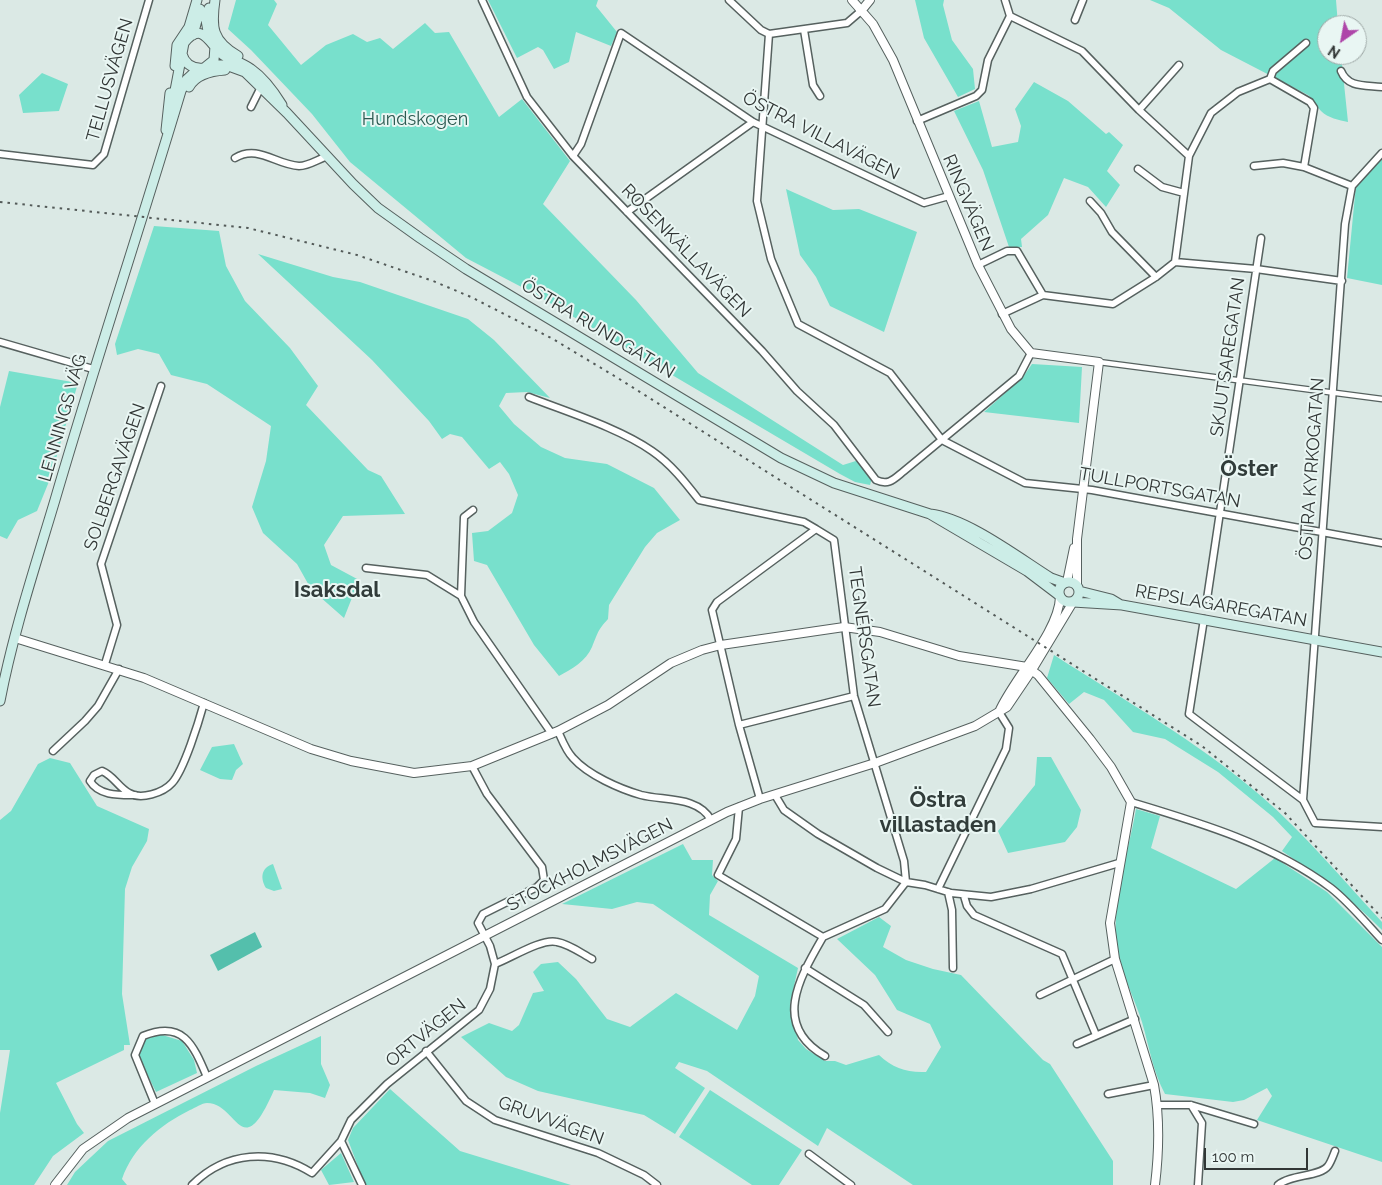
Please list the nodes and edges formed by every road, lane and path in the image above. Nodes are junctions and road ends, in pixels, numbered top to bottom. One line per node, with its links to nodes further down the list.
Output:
1 (149, 0): 39 (street, TELLUSVÄGEN)
2 (197, 0): 37 (main road, LENNINGS VÄG)
3 (202, 0): 17 (main road)
4 (211, 0): 18 (main road)
5 (215, 0): 25 (main road)
6 (482, 0): 40 (street, ROSENKÄLLAVÄGEN)
7 (729, 0): 16 (street)
8 (852, 0): 12 (street, RINGVÄGEN)
9 (870, 0): 12 (street)
10 (1005, 0): 13 (street)
11 (1083, 0): 14 (street)
12 (861, 10): 15 (street); 34 (street, RINGVÄGEN)
13 (1010, 16): 32 (street); 34 (street)
14 (1075, 20)
15 (804, 30): 16 (street); 30 (street)
16 (769, 34): 36 (street)
17 (192, 35): 18 (main road); 21 (main road)
18 (208, 37): 20 (main road)
19 (1306, 43): 27 (street)
20 (215, 46): 22 (main road); 25 (main road, ÖSTRA RUNDGATAN)
21 (182, 54): 24 (main road); 37 (main road, LENNINGS VÄG)
22 (209, 65): 24 (main road); 29 (main road, ÖSTRA RUNDGATAN)
23 (1179, 65): 32 (street)
24 (199, 68): 37 (main road, LENNINGS VÄG)
25 (253, 70): 33 (main road, ÖSTRA RUNDGATAN)
26 (1341, 70): 28 (street)
27 (1270, 79): 41 (street); 45 (street)
28 (1382, 87)
29 (260, 88): 31 (street); 33 (main road, ÖSTRA RUNDGATAN); 37 (main road)
30 (820, 96)
31 (252, 107)
32 (1139, 110): 41 (street)
33 (287, 113): 42 (main road, ÖSTRA RUNDGATAN)
34 (917, 121): 49 (street, RINGVÄGEN)
35 (753, 122): 36 (street, ÖSTRA VILLAVÄGEN); 40 (street, ÖSTRA VILLAVÄGEN); 51 (street)
36 (764, 127): 49 (street, ÖSTRA VILLAVÄGEN); 69 (street)
37 (165, 145): 63 (main road, LENNINGS VÄG)
38 (1382, 153): 47 (street)
39 (0, 154)
40 (573, 156): 51 (street, ROSENKÄLLAVÄGEN)
41 (1189, 156): 48 (street)
42 (325, 157): 43 (street); 73 (main road, ÖSTRA RUNDGATAN)
43 (235, 158)
44 (1254, 166): 45 (street)
45 (1304, 167): 47 (street)
46 (1138, 169): 48 (street)
47 (1352, 186): 57 (street, ÖSTRA KYRKOGATAN)
48 (1184, 193): 53 (street)
49 (949, 196): 54 (street, RINGVÄGEN)
50 (1090, 201): 56 (street)
51 (627, 212): 69 (street, ROSENKÄLLAVÄGEN)
52 (1260, 238): 55 (street, SKJUTSAREGATAN)
53 (1175, 262): 55 (street); 56 (street)
54 (978, 265): 58 (street); 59 (street, RINGVÄGEN)
55 (1256, 269): 57 (street); 64 (street, SKJUTSAREGATAN)
56 (1156, 277): 58 (street)
57 (1342, 281): 66 (street, ÖSTRA KYRKOGATAN)
58 (1043, 295): 59 (street)
59 (1002, 314): 61 (street, RINGVÄGEN)
60 (0, 342): 63 (street)
61 (1031, 353): 62 (street); 69 (street, ROSENKÄLLAVÄGEN)
62 (1099, 362): 64 (street); 70 (street)
63 (93, 369): 88 (main road, LENNINGS VÄG)
64 (1239, 380): 66 (street); 72 (street, SKJUTSAREGATAN)
65 (161, 386): 93 (street, SOLBERGAVÄGEN)
66 (1331, 393): 68 (street); 75 (street, ÖSTRA KYRKOGATAN)
67 (529, 397): 74 (street)
68 (1382, 399)
69 (942, 440): 70 (street, TULLPORTSGATAN)
70 (1084, 489): 72 (street, TULLPORTSGATAN); 76 (street)
71 (473, 510): 81 (street)
72 (1220, 513): 75 (street, TULLPORTSGATAN); 83 (street, SKJUTSAREGATAN)
73 (930, 514): 79 (main road, ÖSTRA RUNDGATAN); 82 (main road, ÖSTRA RUNDGATAN)
74 (816, 529): 87 (street, TEGNÉRSGATAN); 90 (street)
75 (1323, 532): 77 (street, TULLPORTSGATAN); 89 (street, ÖSTRA KYRKOGATAN)
76 (1077, 539): 79 (street); 80 (street)
77 (1382, 543)
78 (366, 568): 81 (street)
79 (1066, 583): 80 (main road); 82 (main road)
80 (1078, 588): 84 (main road); 85 (main road, REPSLAGAREGATAN)
81 (461, 596): 101 (street)
82 (1060, 597): 84 (main road); 94 (street)
83 (1207, 599)
84 (1073, 602): 85 (main road, REPSLAGAREGATAN); 94 (street)
85 (1122, 605): 86 (main road, REPSLAGAREGATAN)
86 (1204, 619): 89 (main road, REPSLAGAREGATAN); 108 (street)
87 (844, 626): 90 (street); 94 (street); 96 (street, TEGNÉRSGATAN)
88 (14, 638): 93 (street); 97 (main road, LENNINGS VÄG)
89 (1315, 639): 91 (main road, REPSLAGAREGATAN); 92 (main road, REPSLAGAREGATAN); 108 (street, ÖSTRA KYRKOGATAN)
90 (721, 646): 100 (street); 101 (street)
91 (1382, 646)
92 (1382, 652)
93 (105, 664): 95 (street)
94 (1029, 668): 99 (street); 109 (street)
95 (119, 669): 98 (street); 102 (street)
96 (854, 696): 100 (street); 103 (street, TEGNÉRSGATAN)
97 (0, 701)
98 (204, 703): 104 (street); 105 (street)
99 (999, 712): 103 (street, STOCKHOLMSVÄGEN); 115 (street)
100 (739, 726): 107 (street)
101 (555, 732): 104 (street); 111 (street)
102 (53, 751)
103 (875, 763): 106 (street, STOCKHOLMSVÄGEN); 114 (street, TEGNÉRSGATAN)
104 (472, 766): 118 (street)
105 (135, 794): 105 (street)
106 (775, 795): 107 (street, STOCKHOLMSVÄGEN); 114 (street)
107 (760, 799): 110 (street, STOCKHOLMSVÄGEN)
108 (1303, 800): 112 (street)
109 (1131, 802): 113 (street); 120 (street)
110 (739, 807): 111 (street, STOCKHOLMSVÄGEN); 119 (street)
111 (711, 820): 118 (street, STOCKHOLMSVÄGEN)
112 (1382, 827)
113 (1120, 863): 117 (street); 122 (street)
114 (906, 882): 115 (street); 119 (street)
115 (938, 889): 116 (street)
116 (948, 892): 117 (street); 125 (street)
117 (964, 896): 126 (street)
118 (484, 935): 123 (street); 134 (street, STOCKHOLMSVÄGEN)
119 (823, 937): 124 (street)
120 (1382, 940)
121 (592, 959): 123 (street)
122 (1116, 959): 126 (street); 128 (street)
123 (495, 964): 132 (street, ORTVÄGEN)
124 (805, 968): 129 (street); 133 (street)
125 (953, 968)
126 (1072, 980): 127 (street); 130 (street)
127 (1040, 995)
128 (1135, 1018): 130 (street); 135 (street)
129 (888, 1032)
130 (1096, 1035): 131 (street)
131 (1077, 1044)
132 (426, 1051): 141 (street, ORTVÄGEN); 147 (street, GRUVVÄGEN)
133 (825, 1056)
134 (207, 1077): 137 (street, STOCKHOLMSVÄGEN); 137 (street)
135 (1154, 1085): 136 (street); 138 (street)
136 (1108, 1094)
137 (155, 1104): 144 (street, STOCKHOLMSVÄGEN)
138 (1158, 1105): 139 (street); 149 (street)
139 (1191, 1105): 140 (street); 150 (street)
140 (1254, 1124)
141 (341, 1141): 145 (street, ORTVÄGEN); 146 (street)
142 (1335, 1151): 151 (street)
143 (809, 1154): 148 (street)
144 (55, 1185)
145 (192, 1185)
146 (362, 1185)
147 (657, 1185)
148 (851, 1185)
149 (1155, 1185)
150 (1198, 1185)
151 (1278, 1185)

